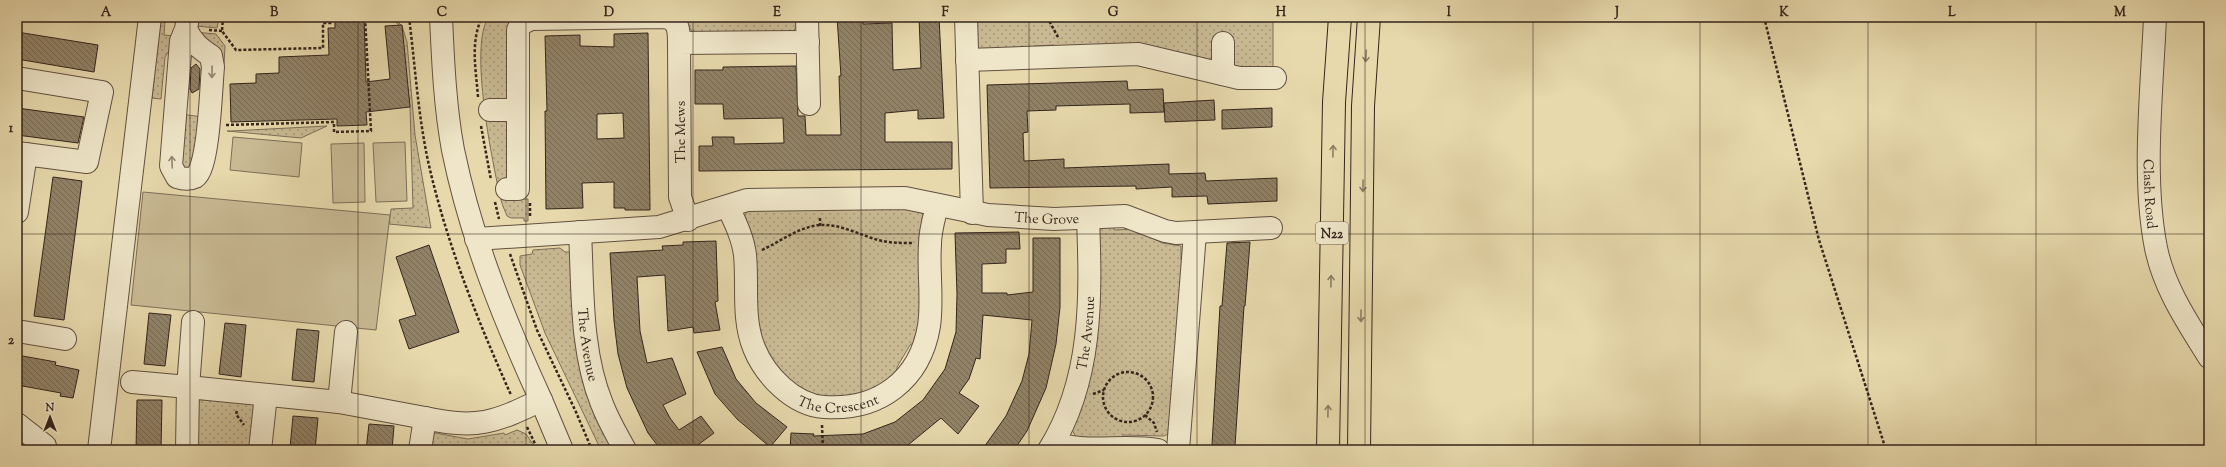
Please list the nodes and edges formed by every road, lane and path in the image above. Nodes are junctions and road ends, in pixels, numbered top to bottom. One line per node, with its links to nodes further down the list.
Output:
1 (150, 17): 63 (street)
2 (223, 17): 3 (path)
3 (332, 17)
4 (365, 17): 25 (path)
5 (441, 17): 40 (street)
6 (807, 17): 14 (street)
7 (966, 17): 18 (street)
8 (1047, 17): 17 (path)
9 (1340, 17): 73 (highway, N22, one-way to 9)
10 (1369, 17): 74 (highway, N22, one-way to 74)
11 (1764, 17): 75 (path)
12 (2154, 17): 47 (street, Clash Road)
13 (187, 23): 13 (street, one-way to 13)
14 (808, 42): 15 (street); 22 (street)
15 (679, 43): 24 (street, The Mews); 34 (street, The Mews)
16 (1223, 43): 19 (street)
17 (1063, 56): 18 (street); 19 (street)
18 (968, 60): 32 (street)
19 (1223, 74): 21 (street)
20 (17, 78): 26 (street)
21 (1275, 78)
22 (809, 104)
23 (490, 110): 24 (street)
24 (517, 110): 27 (street, The Mews)
25 (222, 126)
26 (22, 153): 31 (street)
27 (507, 189)
28 (530, 199): 35 (path)
29 (937, 206): 30 (street); 32 (street); 41 (street, The Crescent)
30 (728, 207): 34 (street); 42 (street, The Crescent)
31 (17, 212)
32 (972, 213): 33 (street, The Grove)
33 (1088, 218): 38 (street, The Grove); 61 (street, The Avenue)
34 (688, 220): 37 (street)
35 (530, 223)
36 (1271, 228): 38 (street, The Grove)
37 (580, 232): 39 (street); 70 (street, The Avenue)
38 (1195, 233): 72 (street)
39 (504, 237): 40 (street); 69 (path)
40 (476, 239): 51 (street)
41 (930, 243): 42 (path); 42 (street, The Crescent)
42 (744, 253)
43 (193, 322): 49 (street)
44 (17, 331): 46 (street)
45 (346, 332): 52 (street)
46 (65, 339)
47 (2209, 357)
48 (132, 382): 49 (street)
49 (188, 387): 50 (street); 64 (street)
50 (266, 395): 52 (street); 65 (street)
51 (541, 400): 55 (street); 68 (street)
52 (339, 402): 55 (street)
53 (237, 409): 59 (path)
54 (1145, 415): 54 (path); 60 (path)
55 (425, 418): 66 (street)
56 (822, 419): 71 (path)
57 (524, 422): 67 (path)
58 (17, 424): 62 (street)
59 (245, 427)
60 (1158, 442): 61 (street, The Avenue)
61 (1052, 446)
62 (43, 450)
63 (99, 450)
64 (187, 450)
65 (260, 450)
66 (420, 450)
67 (538, 450)
68 (562, 450)
69 (592, 450)
70 (625, 450)
71 (822, 450)
72 (1178, 450)
73 (1328, 450)
74 (1359, 450)
75 (1886, 450)

